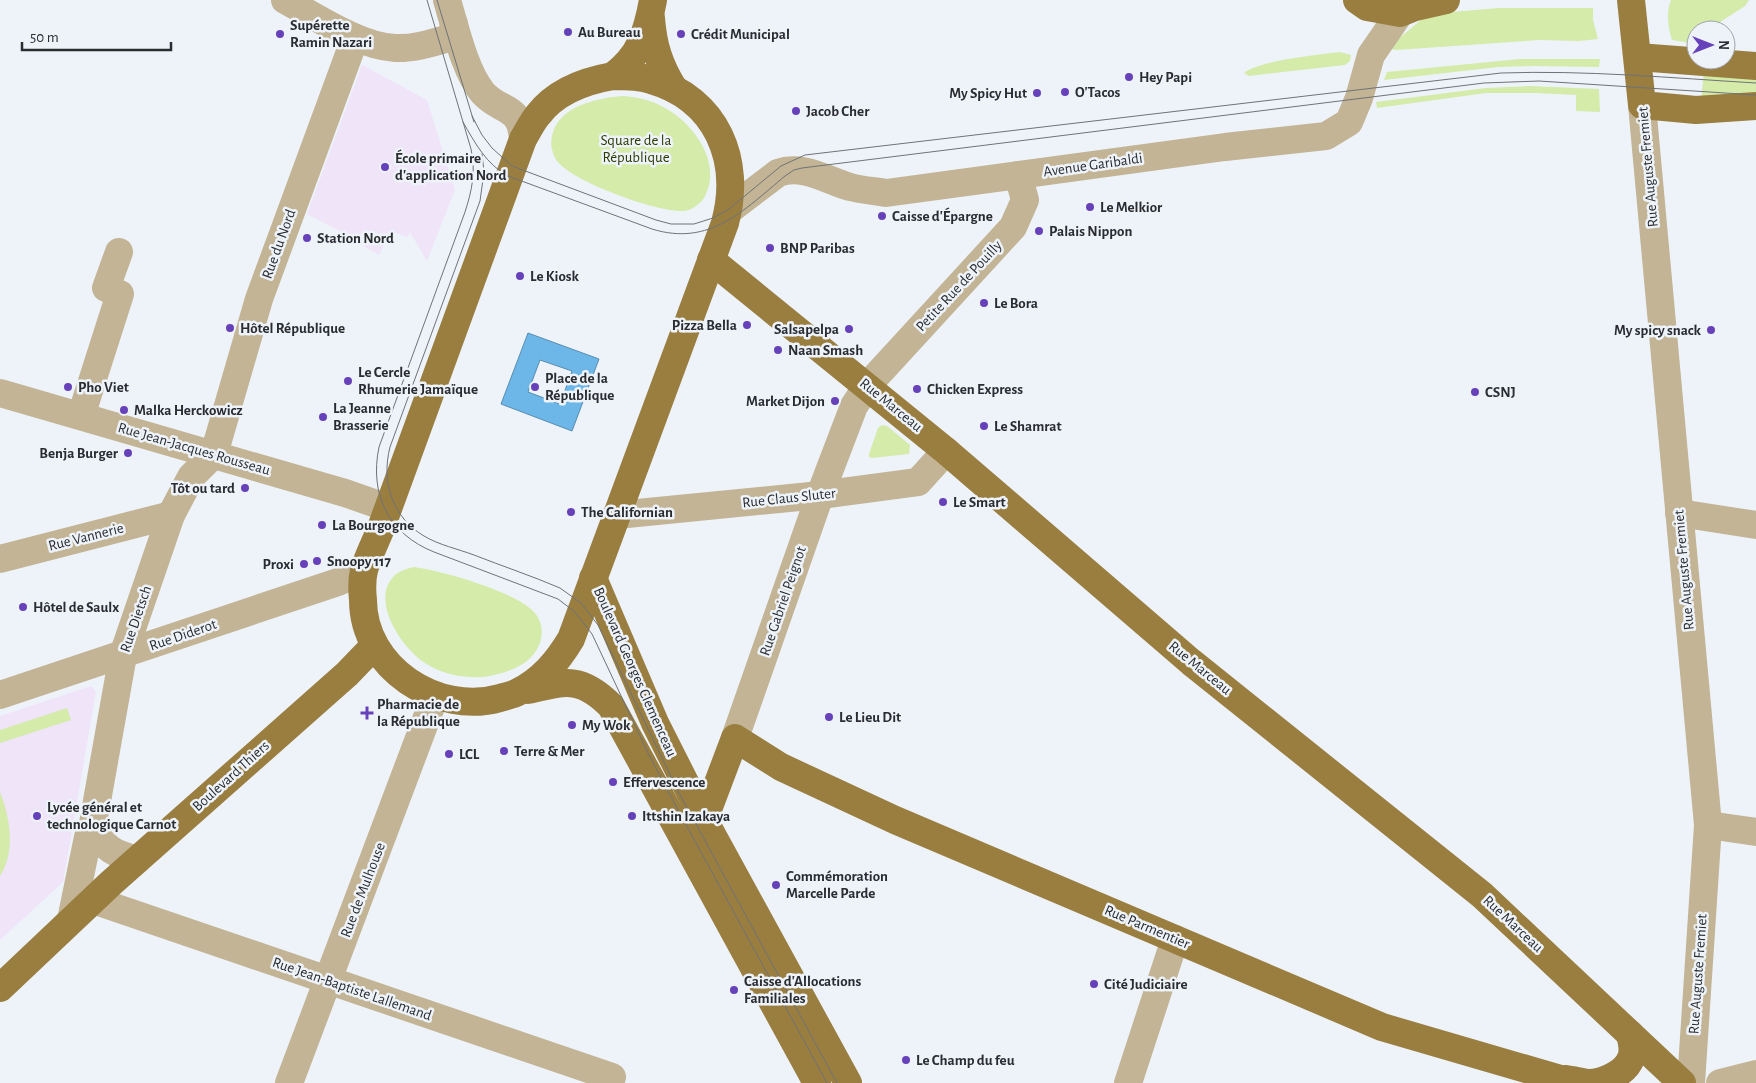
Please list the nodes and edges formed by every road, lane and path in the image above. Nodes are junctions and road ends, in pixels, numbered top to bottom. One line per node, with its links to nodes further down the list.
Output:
1 (285, 0): 8 (street)
2 (1357, 0): 6 (main road)
3 (1446, 0): 6 (main road)
4 (1631, 0): 9 (main road, Rue Auguste Fremiet)
5 (652, 7): 11 (main road); 12 (main road)
6 (1410, 7): 16 (street, Avenue Garibaldi)
7 (451, 12): 8 (street); 15 (street)
8 (355, 38): 24 (street, Rue du Nord)
9 (1638, 57): 10 (main road); 13 (main road, Rue Auguste Fremiet)
10 (1756, 66)
11 (613, 76): 12 (main road); 15 (main road)
12 (674, 89): 17 (main road)
13 (1642, 104): 14 (main road); 27 (street, Rue Auguste Fremiet)
14 (1756, 106)
15 (523, 139): 26 (main road)
16 (1018, 175): 17 (street, Avenue Garibaldi); 20 (street, Petite Rue de Pouilly)
17 (728, 211): 19 (main road)
18 (119, 252): 22 (street)
19 (711, 260): 20 (main road, Rue Marceau); 29 (main road)
20 (868, 386): 23 (main road, Rue Marceau); 25 (street, Rue Gabriel Peignot)
21 (0, 392): 22 (street, Rue Jean-Jacques Rousseau)
22 (81, 416): 24 (street, Rue Jean-Jacques Rousseau)
23 (946, 451): 25 (street, Rue Claus Sluter); 50 (main road, Rue Marceau)
24 (214, 454): 26 (street, Rue Jean-Jacques Rousseau); 28 (street, Rue Dietsch)
25 (820, 495): 29 (street, Rue Claus Sluter); 39 (street, Rue Gabriel Peignot)
26 (388, 508): 32 (main road)
27 (1679, 513): 30 (street); 41 (street, Rue Auguste Fremiet)
28 (172, 515): 31 (street, Rue Vannerie); 35 (street, Rue Dietsch)
29 (617, 515): 33 (main road)
30 (1756, 525)
31 (0, 559)
32 (364, 570): 34 (main road); 35 (street, Rue Diderot)
33 (593, 578): 36 (main road); 40 (main road, Boulevard Georges Clemenceau)
34 (374, 646): 38 (main road); 44 (main road, Boulevard Thiers)
35 (123, 655): 37 (street, Rue Diderot); 42 (street, Rue Dietsch)
36 (517, 693): 38 (main road); 55 (main road, Boulevard Georges Clemenceau)
37 (0, 695)
38 (435, 696): 48 (street, Rue de Mulhouse)
39 (735, 738): 40 (main road, Rue Gabriel Peignot); 47 (main road, Rue Parmentier)
40 (704, 820): 56 (main road, Boulevard Georges Clemenceau)
41 (1708, 826): 43 (street); 59 (street, Rue Auguste Fremiet)
42 (92, 829): 44 (street); 46 (street, Rue Dietsch)
43 (1756, 832)
44 (137, 860): 45 (main road, Boulevard Thiers)
45 (93, 900): 46 (main road, Boulevard Thiers); 48 (street, Rue Jean-Baptiste Lallemand)
46 (71, 920): 49 (main road, Boulevard Thiers)
47 (1175, 939): 53 (main road, Rue Parmentier); 57 (street)
48 (329, 981): 52 (street, Rue Jean-Baptiste Lallemand); 54 (street, Rue de Mulhouse)
49 (0, 988)
50 (1630, 1034): 53 (main road, Rue Parmentier); 58 (main road, Rue Marceau)
51 (1756, 1074): 60 (street)
52 (611, 1080)
53 (1569, 1081)
54 (289, 1083)
55 (817, 1083)
56 (848, 1083)
57 (1128, 1083)
58 (1682, 1083)
59 (1691, 1083)
60 (1720, 1083)

